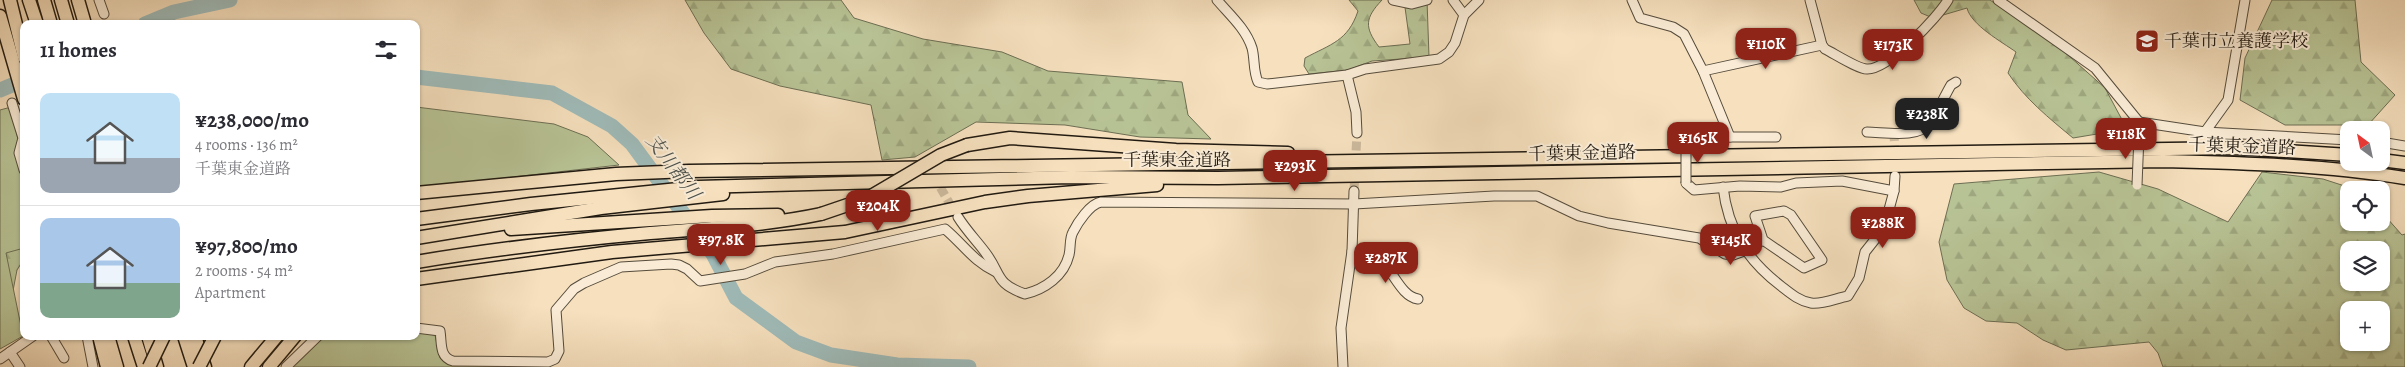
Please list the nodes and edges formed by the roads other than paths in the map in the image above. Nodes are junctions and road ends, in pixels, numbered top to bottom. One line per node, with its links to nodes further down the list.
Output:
1 (10, 0): 24 (highway)
2 (29, 0): 20 (highway)
3 (44, 0): 21 (highway)
4 (60, 0): 22 (highway)
5 (78, 0): 23 (highway)
6 (99, 0): 17 (street)
7 (1217, 0): 27 (street)
8 (1393, 0): 9 (street)
9 (1427, 0)
10 (1453, 0): 18 (street)
11 (1479, 0): 18 (street)
12 (1632, 0): 26 (street)
13 (1810, 0): 25 (street)
14 (1948, 0): 25 (street)
15 (1998, 0): 31 (street)
16 (2245, 0): 33 (street)
17 (104, 14)
18 (1464, 15): 27 (street)
19 (0, 16): 29 (highway)
20 (36, 20)
21 (50, 20)
22 (67, 20)
23 (84, 20)
24 (20, 41)
25 (1822, 45): 26 (street)
26 (1704, 71): 35 (street)
27 (1347, 75): 34 (street)
28 (1956, 82): 32 (street)
29 (18, 101): 30 (street)
30 (20, 120)
31 (2139, 122): 33 (street); 47 (street, bridge)
32 (1867, 132)
33 (2205, 132): 37 (street)
34 (1357, 133)
35 (1730, 137): 36 (street); 48 (street, bridge)
36 (1776, 137)
37 (2340, 140)
38 (2390, 144): 39 (street)
39 (2405, 146)
40 (2340, 155): 41 (highway, 千葉東金道路)
41 (1416, 159): 52 (highway); 54 (highway, bridge)
42 (2390, 161): 43 (highway)
43 (2405, 163)
44 (1895, 176): 51 (street)
45 (1218, 178): 46 (highway, 千葉東金道路); 49 (highway, 千葉東金道路); 64 (highway)
46 (2405, 178)
47 (2137, 185)
48 (1723, 187): 51 (street); 61 (street)
49 (702, 191): 56 (highway); 57 (highway)
50 (1354, 191): 53 (street)
51 (1894, 191): 61 (street)
52 (420, 193)
53 (1354, 204): 60 (street); 61 (street); 63 (street)
54 (821, 214): 58 (highway); 62 (highway)
55 (958, 217): 63 (street)
56 (420, 219)
57 (420, 236)
58 (420, 237)
59 (1763, 240): 59 (street); 61 (street)
60 (1352, 251): 65 (street); 85 (street)
61 (1744, 251)
62 (420, 261)
63 (996, 272): 66 (street)
64 (420, 278)
65 (1418, 299)
66 (420, 328)
67 (27, 340): 81 (street)
68 (53, 340): 82 (street)
69 (88, 340): 87 (street)
70 (100, 340): 88 (highway)
71 (109, 340): 89 (highway)
72 (135, 340): 90 (highway)
73 (149, 340): 92 (highway)
74 (162, 340): 91 (highway, bridge)
75 (186, 340): 84 (highway)
76 (196, 340): 93 (highway)
77 (212, 340): 84 (highway, bridge)
78 (274, 340): 94 (highway)
79 (292, 340): 95 (highway)
80 (314, 340): 96 (street)
81 (10, 352): 83 (street); 86 (street)
82 (64, 358)
83 (0, 359)
84 (195, 364)
85 (1343, 365)
86 (20, 367)
87 (93, 367)
88 (107, 367)
89 (118, 367)
90 (144, 367)
91 (149, 367)
92 (157, 367)
93 (205, 367)
94 (251, 367)
95 (269, 367)
96 (286, 367)

